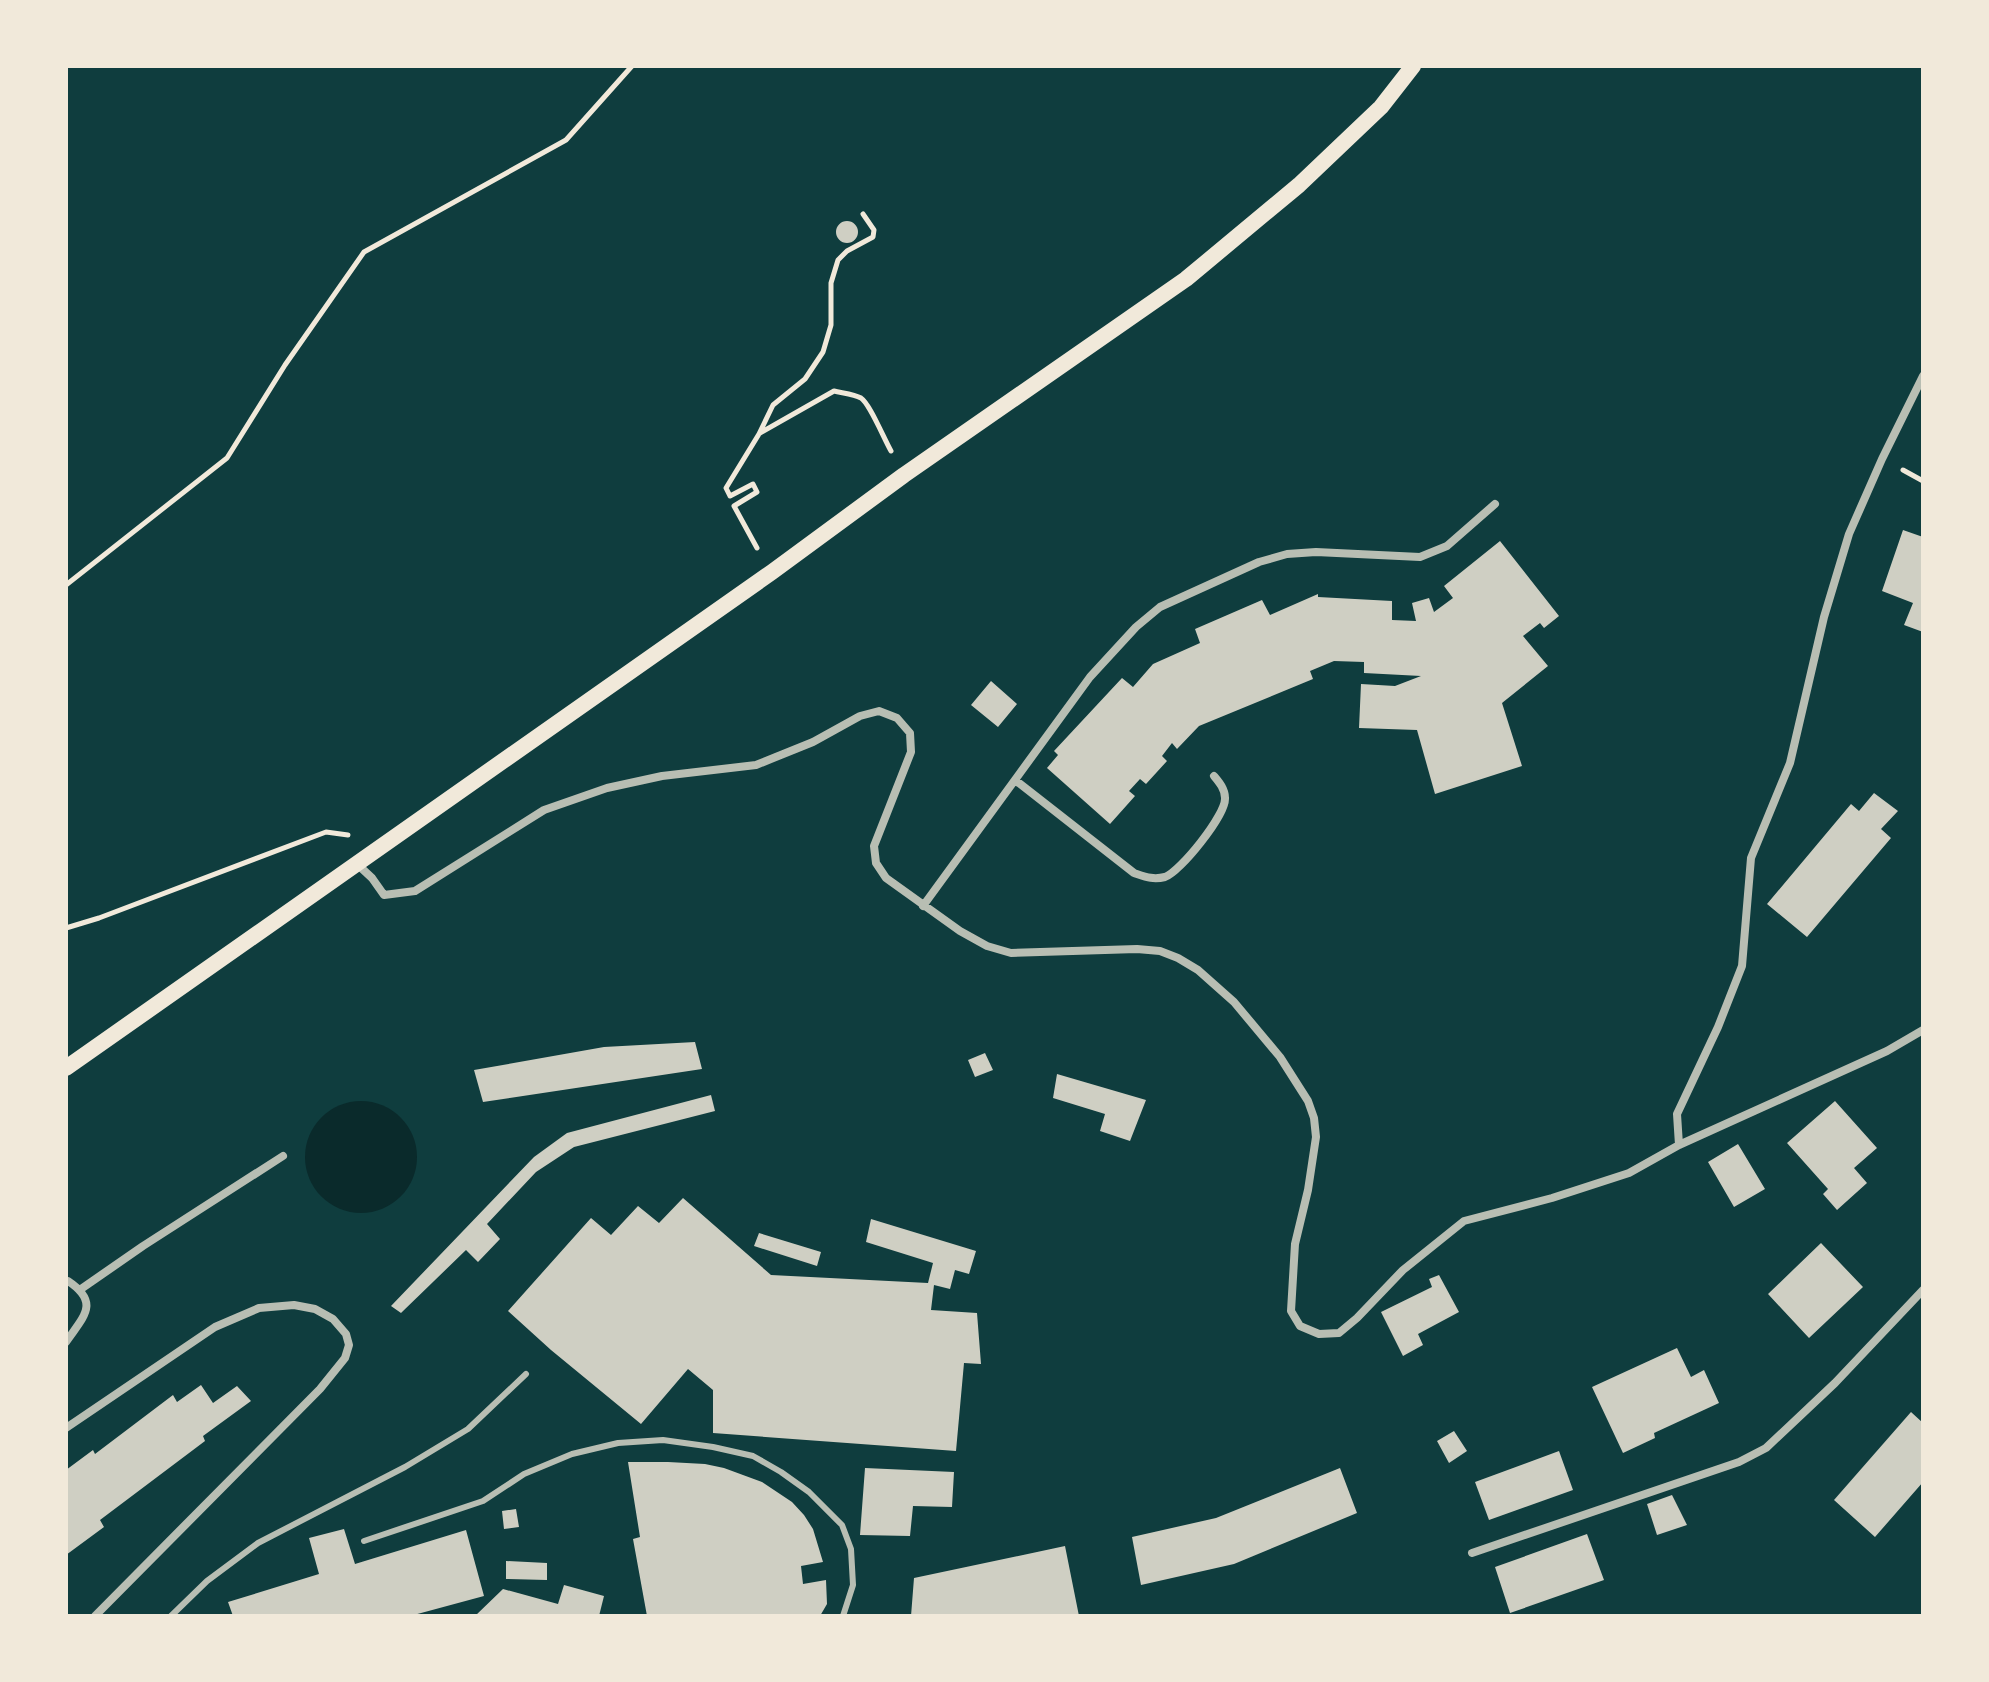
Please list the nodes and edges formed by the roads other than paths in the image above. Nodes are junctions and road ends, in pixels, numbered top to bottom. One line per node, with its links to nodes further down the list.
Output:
1 (1413, 66): 6 (main road)
2 (1923, 376): 10 (street)
3 (1495, 504): 5 (street)
4 (1214, 776): 5 (street)
5 (1015, 780): 7 (street)
6 (356, 863): 7 (street); 9 (main road)
7 (923, 906): 10 (street)
8 (1923, 1030): 10 (street)
9 (66, 1068)
10 (1679, 1145)
11 (283, 1156): 13 (street)
12 (66, 1282): 13 (street)
13 (81, 1289): 15 (street)
14 (1923, 1290): 19 (street)
15 (66, 1342)
16 (526, 1374): 21 (lane)
17 (66, 1428): 20 (street)
18 (364, 1541): 22 (lane)
19 (1472, 1553)
20 (95, 1616)
21 (171, 1616)
22 (843, 1616)

